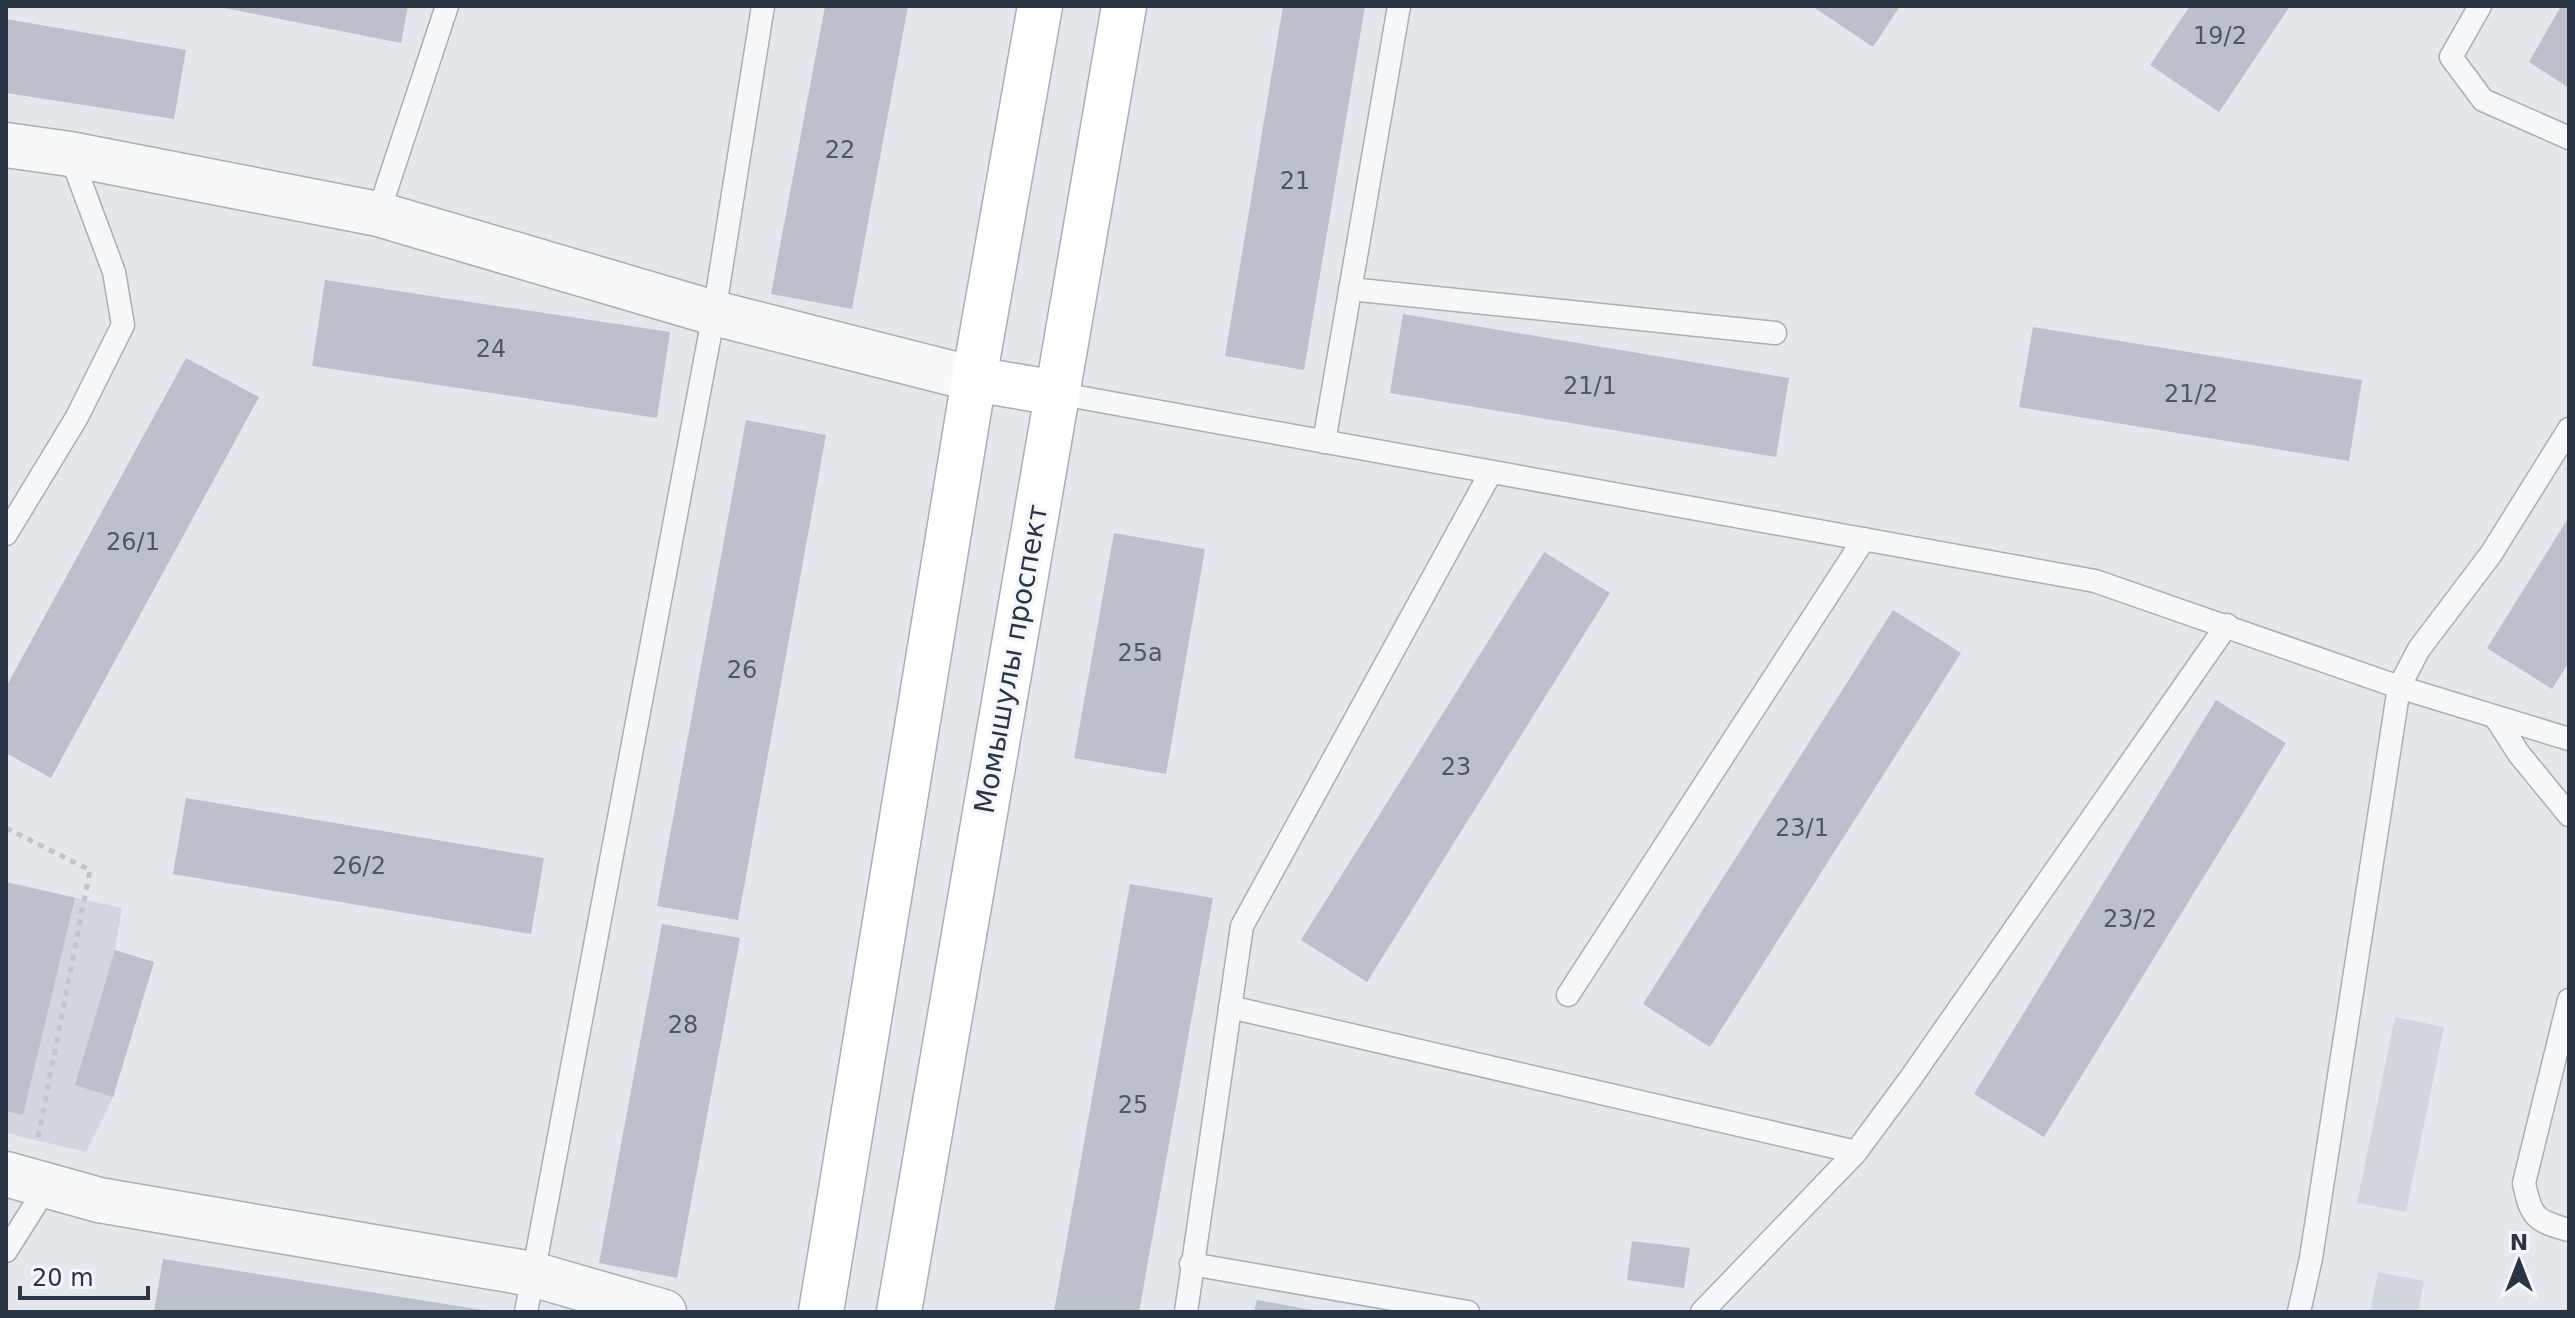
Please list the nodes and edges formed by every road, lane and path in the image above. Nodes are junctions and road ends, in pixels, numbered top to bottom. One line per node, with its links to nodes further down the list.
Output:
1 (447, 6): 10 (lane)
2 (763, 6): 12 (lane)
3 (1040, 6): 14 (street)
4 (1124, 6): 15 (street, Момышулы проспект)
5 (1399, 6): 11 (lane)
6 (2480, 6): 7 (lane)
7 (2569, 138)
8 (6, 145): 9 (street)
9 (70, 154): 10 (street); 19 (lane)
10 (378, 214): 12 (street)
11 (1350, 289): 13 (lane); 17 (lane)
12 (714, 313): 14 (street); 35 (lane)
13 (1775, 333)
14 (974, 379): 15 (street); 37 (street)
15 (1056, 393): 17 (lane); 38 (street, Момышулы проспект)
16 (2569, 429): 22 (lane)
17 (1324, 442): 18 (lane)
18 (1491, 472): 20 (lane); 29 (lane)
19 (6, 534)
20 (1864, 539): 21 (lane); 27 (lane)
21 (2227, 625): 22 (lane); 30 (lane)
22 (2399, 687): 23 (lane); 42 (lane)
23 (2496, 718): 24 (lane); 25 (lane)
24 (2569, 739)
25 (2569, 815)
26 (6, 828): 31 (path)
27 (1568, 995)
28 (2569, 1000): 32 (lane)
29 (1230, 1007): 30 (lane); 34 (lane)
30 (1856, 1152): 41 (lane)
31 (28, 1180): 33 (lane); 35 (street)
32 (2569, 1230)
33 (6, 1251)
34 (1191, 1264): 39 (lane); 40 (lane)
35 (529, 1293): 36 (street)
36 (664, 1312)
37 (821, 1312)
38 (899, 1312)
39 (1186, 1312)
40 (1468, 1312)
41 (1702, 1312)
42 (2299, 1312)

